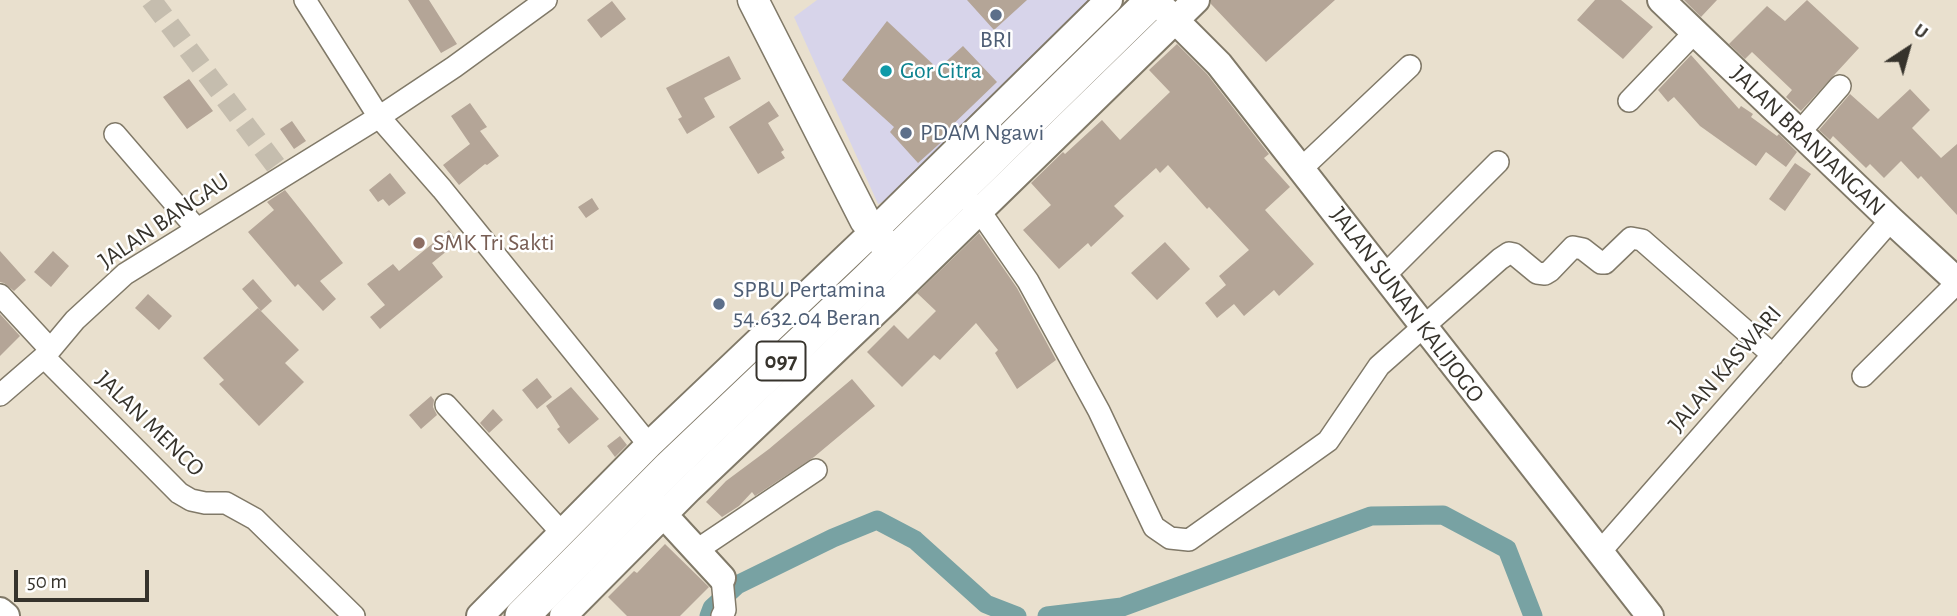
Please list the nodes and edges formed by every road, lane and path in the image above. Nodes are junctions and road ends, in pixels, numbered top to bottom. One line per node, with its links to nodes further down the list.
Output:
1 (546, 0): 12 (street, JALAN BANGAU)
2 (753, 0): 20 (main road)
3 (1109, 0): 20 (street)
4 (1196, 0): 7 (street)
5 (1661, 0): 8 (street, JALAN BRANJANGAN)
6 (307, 1): 12 (street)
7 (1161, 7): 16 (street, JALAN SUNAN KALIJOGO); 17 (main road, 097)
8 (1695, 32): 11 (street); 13 (street, JALAN BRANJANGAN)
9 (1410, 66): 16 (street)
10 (1840, 86): 13 (street)
11 (1629, 101)
12 (379, 117): 19 (street, JALAN BANGAU); 30 (street)
13 (1799, 133): 18 (street, JALAN BRANJANGAN)
14 (115, 134): 19 (street)
15 (1498, 162): 21 (street)
16 (1302, 168): 21 (street, JALAN SUNAN KALIJOGO)
17 (969, 201): 20 (main road, 097); 24 (street); 32 (street)
18 (1891, 220): 22 (street, JALAN BRANJANGAN); 26 (street, JALAN KASWARI)
19 (196, 228): 25 (street, JALAN BANGAU)
20 (883, 243): 30 (main road, 097)
21 (1384, 276): 24 (street, JALAN SUNAN KALIJOGO)
22 (1957, 282): 27 (street)
23 (0, 295): 25 (street, JALAN MENCO)
24 (1423, 327): 26 (street); 35 (street, JALAN SUNAN KALIJOGO)
25 (47, 353): 28 (street, JALAN BANGAU); 40 (street, JALAN MENCO)
26 (1773, 355): 35 (street, JALAN KASWARI)
27 (1863, 376)
28 (0, 396)
29 (446, 405): 33 (street)
30 (659, 456): 32 (main road, 097); 33 (street)
31 (816, 470): 34 (street)
32 (654, 503): 34 (street); 42 (main road, 097); 43 (street)
33 (562, 533): 41 (street)
34 (697, 551): 36 (street)
35 (1599, 553): 44 (street, JALAN SUNAN KALIJOGO)
36 (722, 578): 38 (street)
37 (0, 611): 39 (street)
38 (723, 613)
39 (6, 616)
40 (354, 616)
41 (480, 616)
42 (522, 616)
43 (563, 616)
44 (1650, 616)

